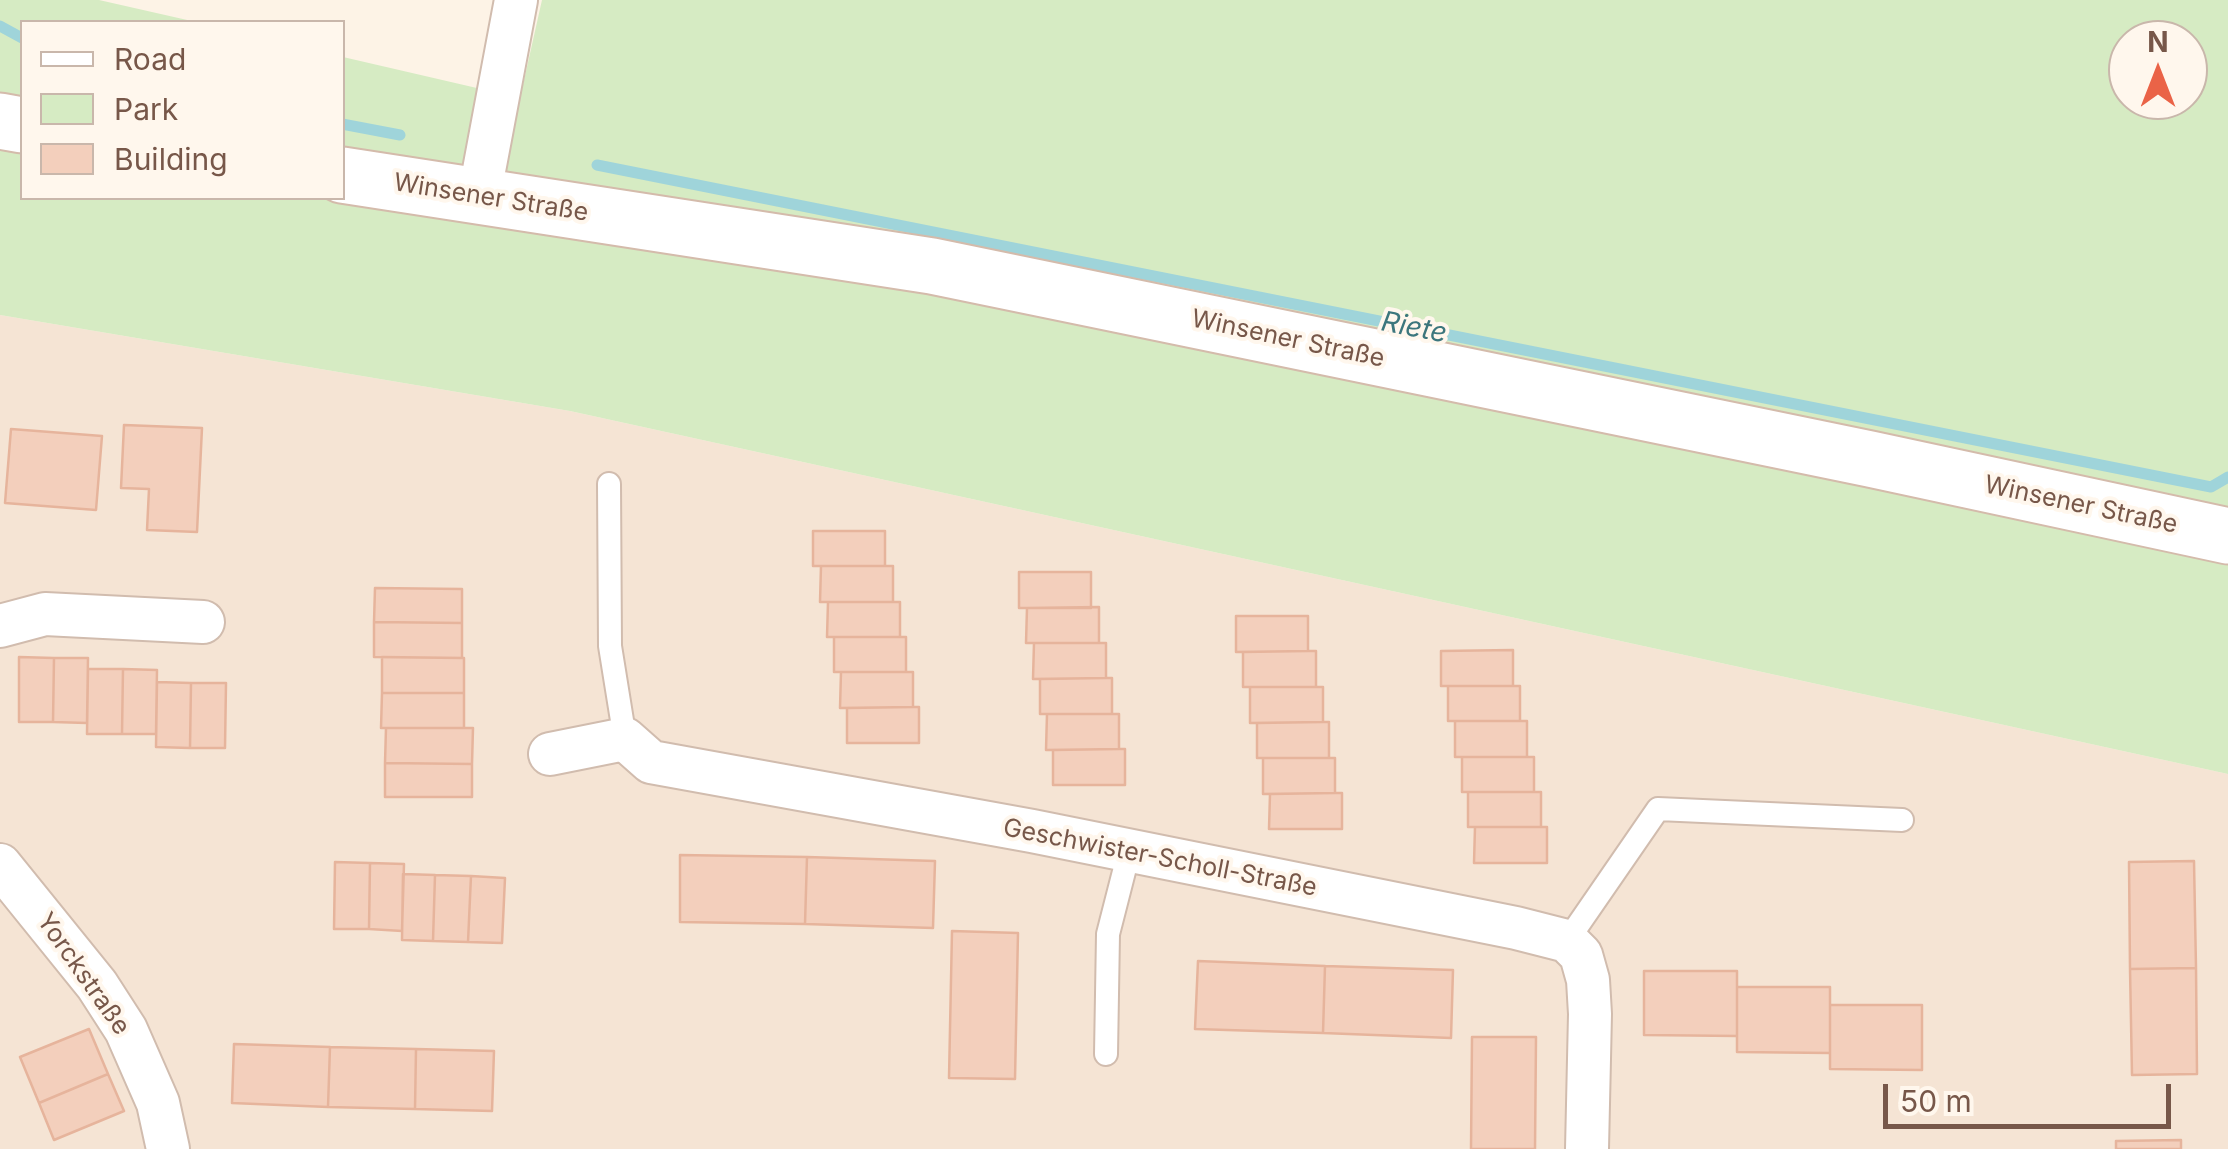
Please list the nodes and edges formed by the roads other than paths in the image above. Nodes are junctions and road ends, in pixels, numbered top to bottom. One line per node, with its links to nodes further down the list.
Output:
1 (516, 0): 3 (street)
2 (345, 175): 3 (main road, Winsener Straße)
3 (479, 196): 5 (main road, Winsener Straße)
4 (610, 484): 8 (lane)
5 (2228, 536)
6 (203, 622): 7 (street)
7 (0, 626)
8 (624, 739): 9 (street); 11 (street, Geschwister-Scholl-Straße)
9 (550, 754)
10 (1902, 820): 13 (lane)
11 (1130, 852): 13 (street, Geschwister-Scholl-Straße); 14 (lane)
12 (0, 865): 15 (street, Yorckstraße)
13 (1567, 941): 16 (street)
14 (1106, 1054)
15 (168, 1149)
16 (1587, 1149)

